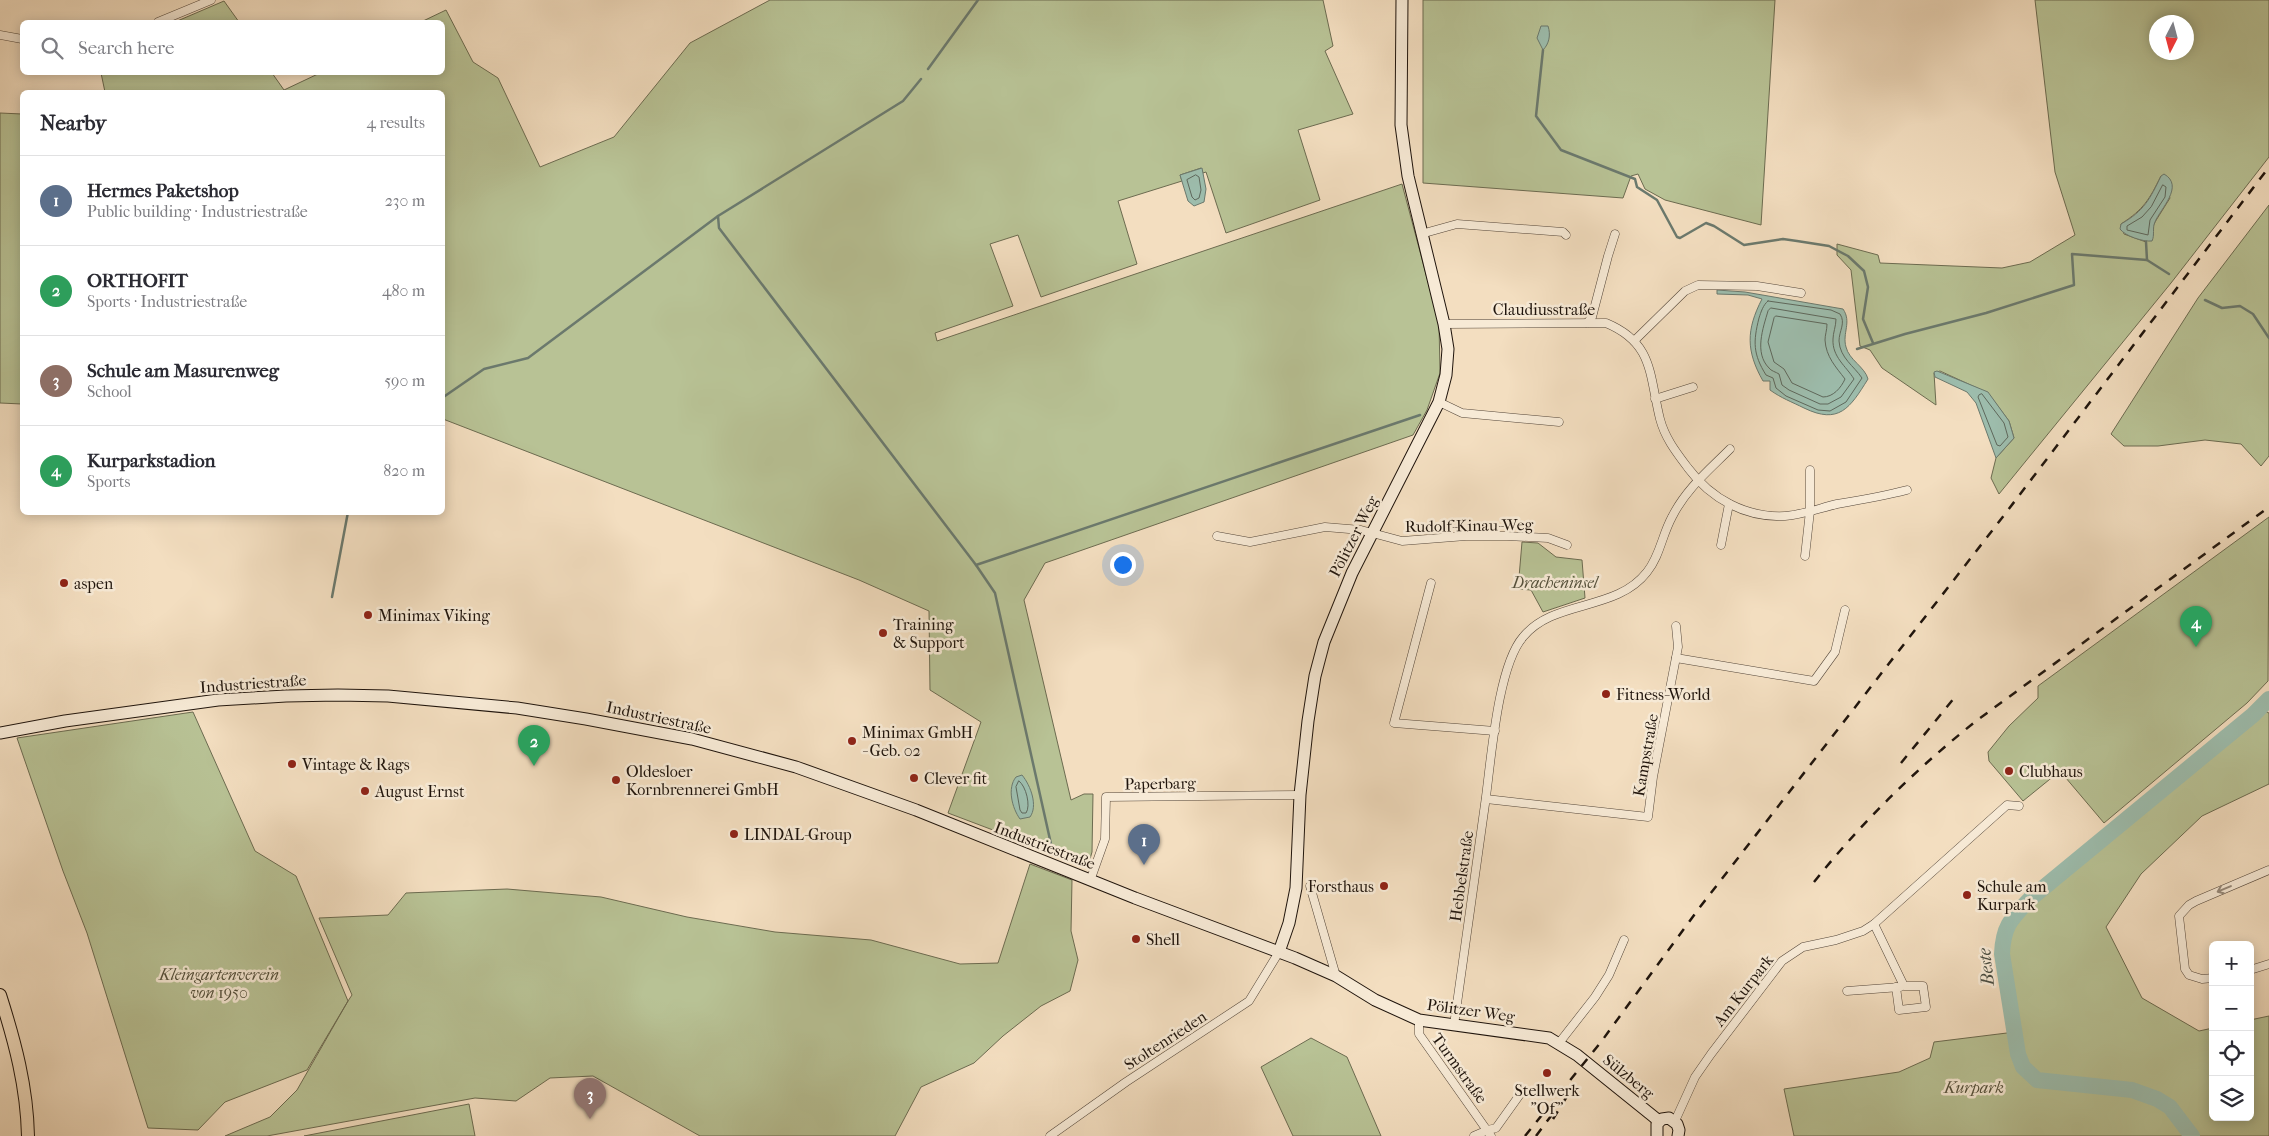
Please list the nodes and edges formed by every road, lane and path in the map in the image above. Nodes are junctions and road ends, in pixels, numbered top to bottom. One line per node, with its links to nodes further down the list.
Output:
1 (211, 0): 3 (street)
2 (1402, 0): 6 (main road, Pölitzer Weg)
3 (163, 20)
4 (0, 35): 5 (street)
5 (20, 39)
6 (1421, 234): 8 (street); 11 (main road, Pölitzer Weg)
7 (1615, 234): 10 (street)
8 (1566, 235)
9 (1801, 293): 12 (street)
10 (1587, 322): 11 (street, Claudiusstraße); 12 (street, Claudiusstraße)
11 (1444, 324): 15 (main road, Pölitzer Weg)
12 (1634, 341): 14 (street, Claudiusstraße)
13 (1694, 387): 14 (street)
14 (1655, 399): 19 (street, Claudiusstraße)
15 (1438, 402): 16 (street); 23 (main road, Pölitzer Weg)
16 (1559, 422)
17 (1730, 449): 19 (street)
18 (1810, 470): 22 (street)
19 (1698, 481): 21 (street, Claudiusstraße); 32 (street, Hebbelstraße)
20 (1907, 490): 22 (street, Claudiusstraße)
21 (1728, 504): 22 (street, Claudiusstraße); 26 (street)
22 (1810, 511): 27 (street)
23 (1372, 534): 24 (street, Rudolf-Kinau-Weg); 25 (street, Rudolf-Kinau-Weg); 34 (main road, Pölitzer Weg)
24 (1217, 536)
25 (1567, 545)
26 (1721, 545)
27 (1804, 556)
28 (1431, 584): 32 (street)
29 (1845, 610): 31 (street)
30 (1676, 626): 31 (street, Kampstraße)
31 (1676, 658): 35 (street, Kampstraße)
32 (1494, 732): 35 (street, Hebbelstraße)
33 (0, 733): 38 (main road, Industriestraße)
34 (1300, 795): 38 (street, Paperbarg); 42 (main road, Pölitzer Weg)
35 (1486, 799): 50 (street, Hebbelstraße)
36 (2019, 806): 40 (street, Am Kurpark)
37 (2269, 870): 46 (street, one-way to 46)
38 (1090, 881): 42 (main road, Industriestraße)
39 (1310, 886): 45 (street)
40 (1874, 924): 47 (street); 54 (street, Am Kurpark)
41 (1624, 940): 51 (street)
42 (1279, 952): 45 (main road, Pölitzer Weg); 58 (street, Stoltenrieden)
43 (2269, 964): 44 (street)
44 (2254, 969)
45 (1336, 976): 49 (main road, Pölitzer Weg)
46 (2209, 978)
47 (1847, 991)
48 (0, 995): 57 (main road)
49 (1419, 1020): 50 (main road, Pölitzer Weg); 56 (street, Turmstraße)
50 (1454, 1025): 51 (main road, Pölitzer Weg)
51 (1558, 1043): 52 (main road, Pölitzer Weg)
52 (1577, 1055): 55 (main road, Sülzberg)
53 (1521, 1094): 56 (street, Turmstraße)
54 (1675, 1121): 55 (main road, Sülzberg); 61 (main road)
55 (1659, 1122): 60 (main road, Sülzberg)
56 (1489, 1133): 59 (street, Turmstraße)
57 (28, 1136)
58 (1050, 1136)
59 (1474, 1136)
60 (1657, 1136)
61 (1678, 1136)

